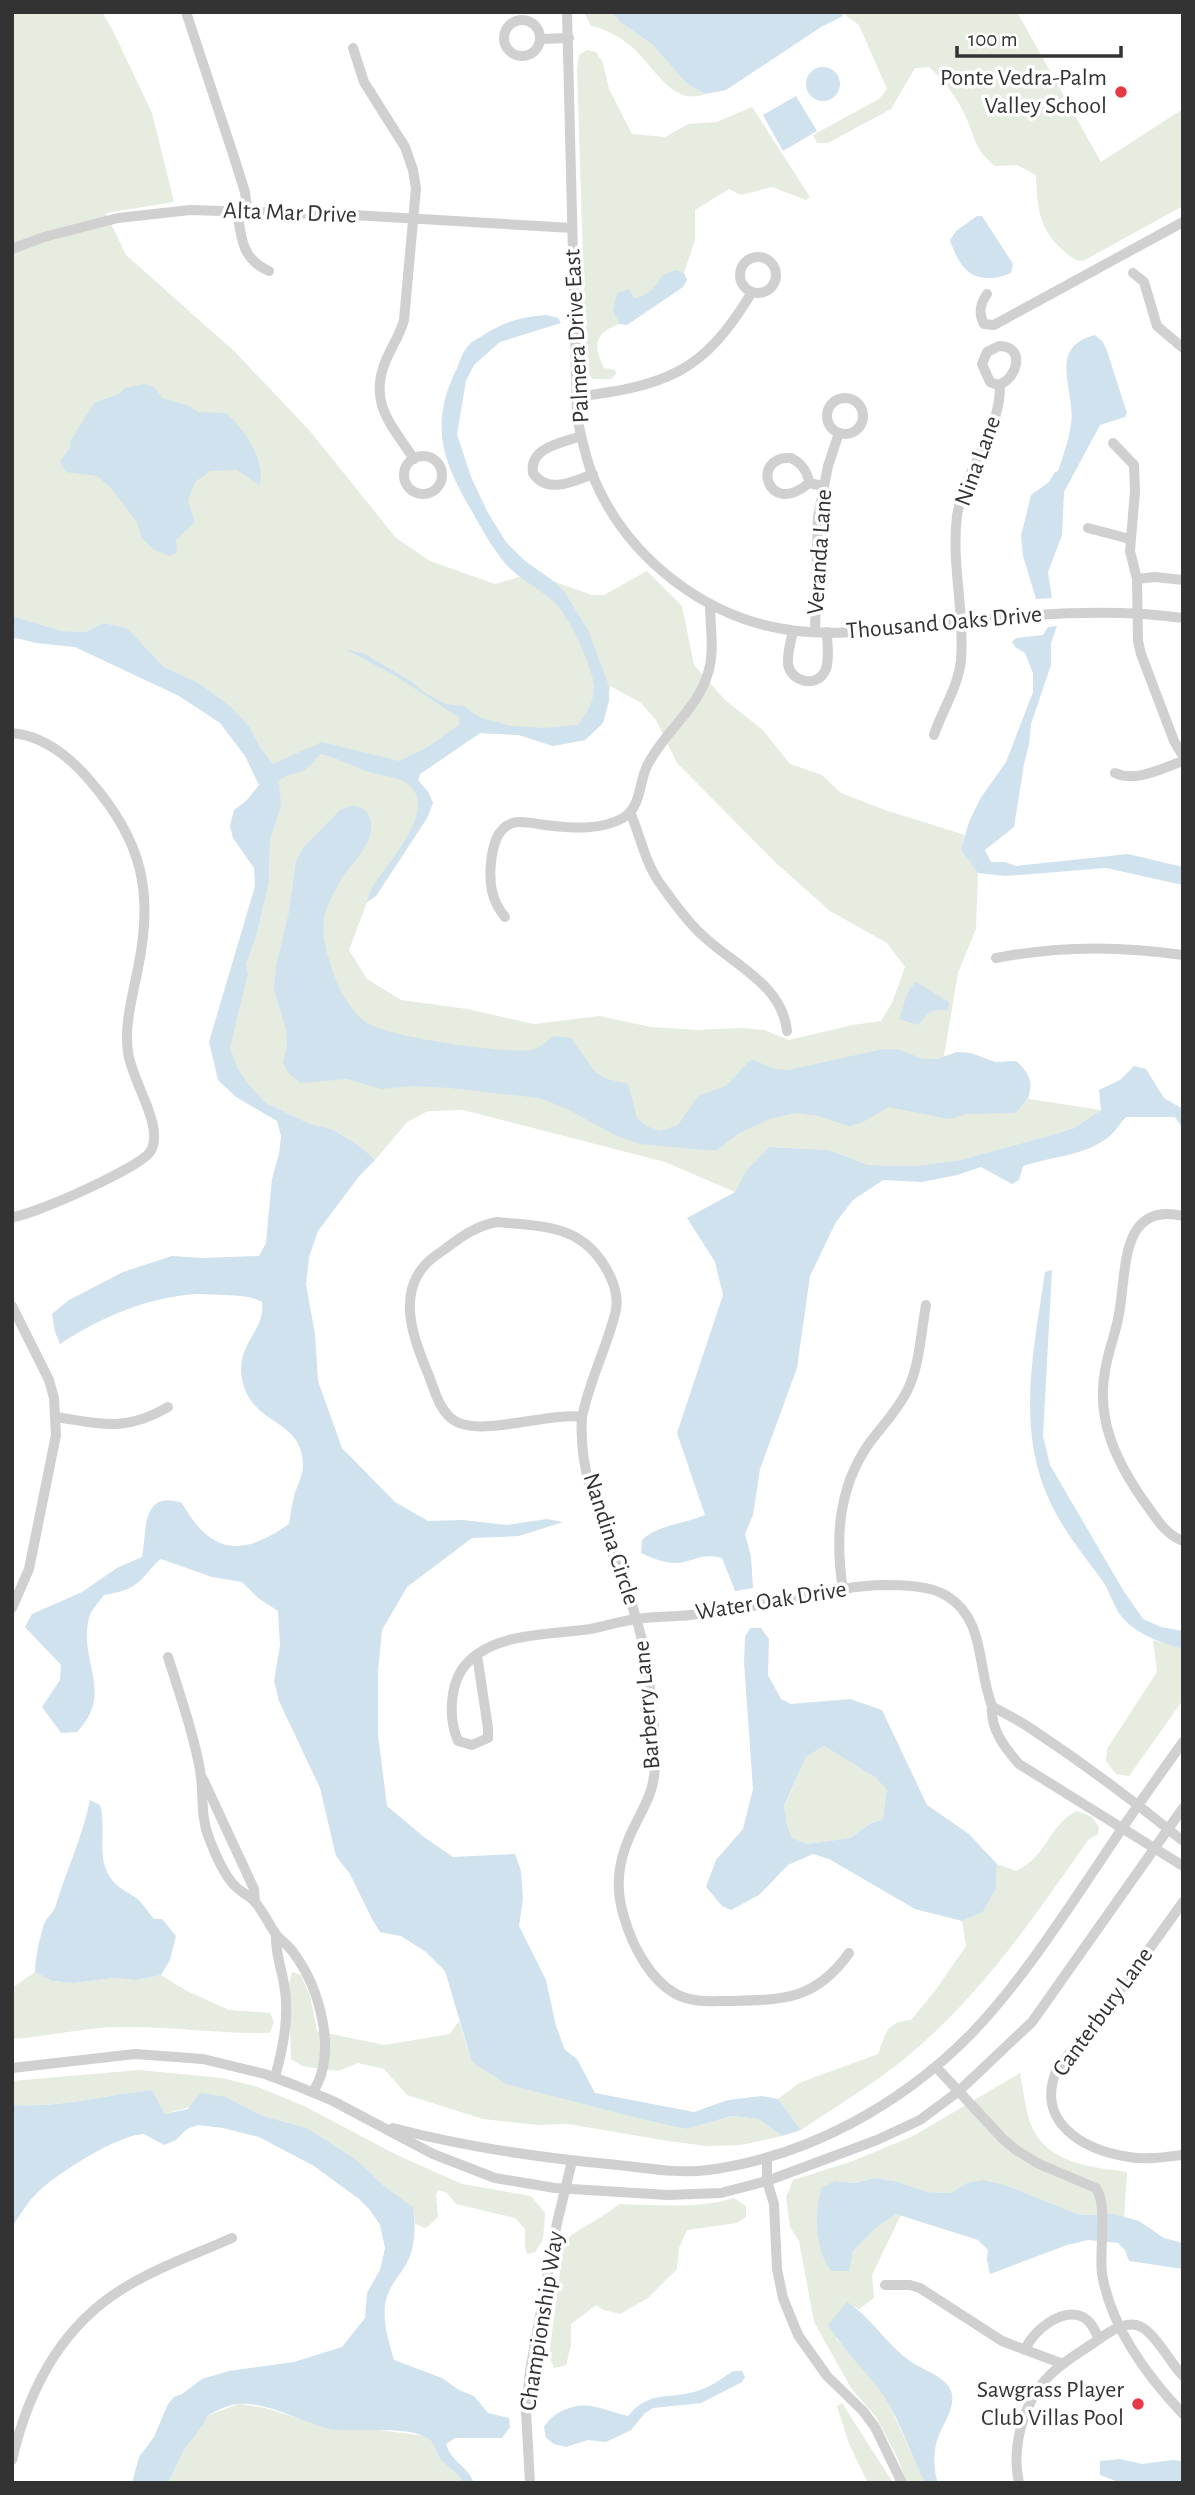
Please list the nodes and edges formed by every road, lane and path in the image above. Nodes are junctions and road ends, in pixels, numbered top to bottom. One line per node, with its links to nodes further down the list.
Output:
1 (187, 12): 6 (street)
2 (567, 12): 3 (street, Palmera Drive East)
3 (569, 38): 4 (street); 9 (street, Palmera Drive East)
4 (540, 39)
5 (353, 48): 7 (street)
6 (242, 210): 7 (street, Alta Mar Drive); 10 (street, Alta Mar Drive); 11 (street)
7 (414, 219): 9 (street, Alta Mar Drive); 21 (street)
8 (1183, 222): 14 (street)
9 (572, 228): 17 (street, Palmera Drive East)
10 (12, 249)
11 (269, 271)
12 (1133, 274): 15 (street)
13 (752, 292): 17 (street)
14 (987, 294)
15 (1183, 348)
16 (1000, 385): 32 (street, Nina Lane)
17 (576, 397): 19 (street, Palmera Drive East)
18 (839, 433): 24 (street, Veranda Lane)
19 (581, 436): 22 (street, Palmera Drive East); 22 (street)
20 (1113, 443): 26 (street)
21 (414, 459)
22 (593, 474): 29 (street, Palmera Drive East)
23 (809, 483): 24 (street)
24 (823, 486): 34 (street, Veranda Lane)
25 (1088, 528): 26 (street)
26 (1130, 539): 27 (street)
27 (1137, 579): 28 (street); 30 (street)
28 (1183, 580)
29 (710, 604): 33 (street, Thousand Oaks Drive); 40 (street)
30 (1138, 614): 31 (street, Thousand Oaks Drive); 32 (street, Thousand Oaks Drive); 38 (street)
31 (1183, 618)
32 (961, 621): 35 (street, Thousand Oaks Drive); 37 (street, Nina Lane)
33 (793, 631): 34 (street, Thousand Oaks Drive); 35 (street)
34 (815, 632): 35 (street, Thousand Oaks Drive)
35 (827, 632)
36 (12, 733): 46 (street)
37 (934, 735)
38 (1183, 759): 39 (street)
39 (1115, 773)
40 (630, 812): 41 (street); 44 (street)
41 (505, 917)
42 (1183, 955): 43 (street)
43 (996, 958)
44 (788, 1031)
45 (1183, 1216): 52 (street)
46 (12, 1217)
47 (926, 1305): 53 (street)
48 (12, 1306): 50 (street)
49 (168, 1407): 50 (street)
50 (56, 1417): 54 (street)
51 (582, 1417): 51 (street, Nandina Circle); 55 (street, Nandina Circle)
52 (1183, 1541)
53 (843, 1590): 55 (street, Water Oak Drive); 58 (street, Water Oak Drive)
54 (12, 1608)
55 (637, 1619): 56 (street, Water Oak Drive); 71 (street, Barberry Lane)
56 (477, 1655): 56 (street)
57 (168, 1657): 60 (street)
58 (992, 1706): 61 (street); 63 (street, Water Oak Drive)
59 (1183, 1742): 61 (street)
60 (201, 1773): 68 (street); 68 (street)
61 (1138, 1805): 63 (street); 64 (street)
62 (1183, 1808): 64 (street)
63 (1122, 1828): 66 (street, Water Oak Drive); 72 (street)
64 (1169, 1829): 65 (street); 66 (street)
65 (1183, 1841)
66 (1156, 1849): 67 (street, Water Oak Drive); 75 (street)
67 (1183, 1866)
68 (255, 1902): 70 (street)
69 (1183, 1902): 78 (street, Canterbury Lane)
70 (276, 1935): 74 (street); 76 (street)
71 (849, 1953)
72 (936, 2067): 75 (street); 79 (street)
73 (12, 2068): 74 (street)
74 (275, 2077): 76 (street)
75 (959, 2091): 81 (street); 85 (street)
76 (313, 2092): 77 (street)
77 (375, 2123): 80 (street); 82 (street)
78 (1183, 2155)
79 (767, 2158): 80 (street); 81 (street)
80 (572, 2161): 82 (street, Championship Way)
81 (766, 2181): 82 (street); 93 (street)
82 (566, 2188): 92 (street, Championship Way)
83 (232, 2238): 91 (street)
84 (885, 2285): 87 (street)
85 (1121, 2327): 86 (street); 89 (street); 90 (street)
86 (1099, 2339): 87 (street); 88 (street)
87 (1025, 2350): 88 (street)
88 (1063, 2364): 94 (street)
89 (1183, 2376)
90 (1183, 2414)
91 (12, 2460)
92 (530, 2483)
93 (902, 2483)
94 (1019, 2483)

